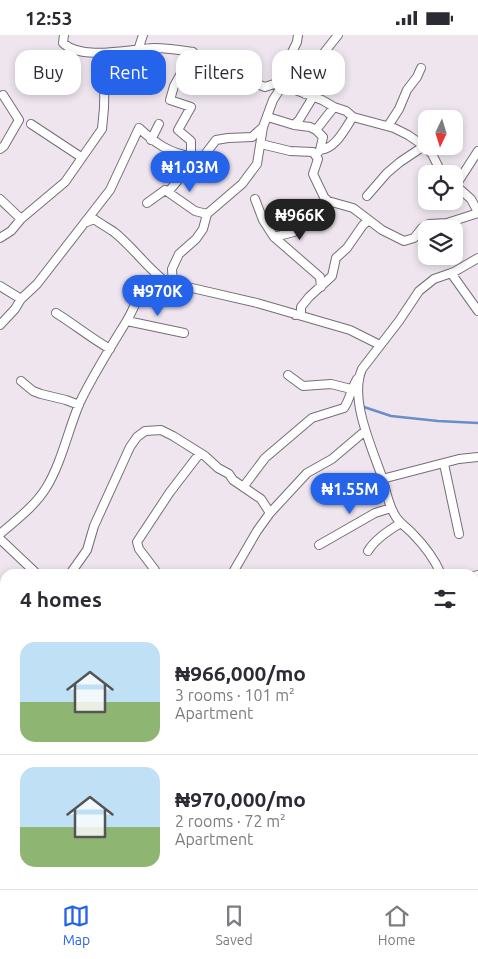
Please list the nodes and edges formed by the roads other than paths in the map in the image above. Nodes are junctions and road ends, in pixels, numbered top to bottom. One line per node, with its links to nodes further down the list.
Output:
1 (64, 35): 9 (street)
2 (143, 35): 5 (street)
3 (298, 35): 7 (street)
4 (338, 35): 8 (street)
5 (138, 50): 6 (street)
6 (181, 50)
7 (295, 50)
8 (326, 50)
9 (91, 52)
10 (420, 68): 22 (street)
11 (176, 82): 33 (street)
12 (3, 95): 28 (street)
13 (104, 95): 32 (street)
14 (276, 95): 17 (street)
15 (309, 96): 16 (street); 21 (street)
16 (334, 107): 18 (street); 24 (street)
17 (268, 117): 21 (street); 23 (street)
18 (353, 117): 22 (street); 31 (street)
19 (31, 124): 32 (street)
20 (159, 124): 25 (street)
21 (294, 125): 24 (street)
22 (388, 126): 26 (street)
23 (263, 127): 27 (street); 33 (street)
24 (316, 130): 31 (street)
25 (151, 140): 33 (street); 46 (street)
26 (418, 142)
27 (261, 144): 31 (street); 42 (street)
28 (0, 149)
29 (418, 150): 37 (street)
30 (478, 151): 34 (street)
31 (318, 152): 45 (street)
32 (81, 157): 44 (street)
33 (193, 158): 35 (street)
34 (463, 173)
35 (165, 190): 40 (street); 42 (street)
36 (463, 192): 41 (street)
37 (367, 196)
38 (0, 199): 44 (street)
39 (255, 199): 47 (street)
40 (147, 203)
41 (478, 213): 45 (street)
42 (207, 214): 52 (street)
43 (306, 215): 47 (street)
44 (21, 219): 48 (street)
45 (369, 220): 54 (street)
46 (87, 221): 51 (street); 55 (street)
47 (274, 237): 54 (street)
48 (0, 238)
49 (478, 258): 50 (street)
50 (451, 273): 56 (street); 62 (street)
51 (156, 275): 52 (street); 59 (street)
52 (173, 285): 58 (street)
53 (0, 286): 55 (street)
54 (321, 287): 58 (street)
55 (21, 299): 60 (street)
56 (478, 311)
57 (56, 313): 63 (street)
58 (295, 315): 62 (street)
59 (127, 321): 61 (street); 63 (street)
60 (0, 325)
61 (184, 333)
62 (380, 345): 65 (street)
63 (110, 349): 68 (street)
64 (288, 375): 67 (street)
65 (358, 378): 67 (street); 69 (street)
66 (21, 381): 68 (street)
67 (351, 389): 74 (street)
68 (79, 405): 78 (street)
69 (365, 431): 73 (street); 76 (street)
70 (200, 453): 74 (street); 84 (street); 85 (street)
71 (478, 457): 72 (street)
72 (444, 464): 73 (street); 79 (street)
73 (382, 479): 75 (street)
74 (244, 486): 76 (street)
75 (391, 507): 77 (street); 81 (street)
76 (270, 513): 86 (street)
77 (401, 523): 82 (street); 87 (street)
78 (0, 534)
79 (459, 534)
80 (0, 539): 83 (street)
81 (319, 545)
82 (368, 551)
83 (32, 569)
84 (74, 569)
85 (154, 569)
86 (235, 569)
87 (438, 569)

